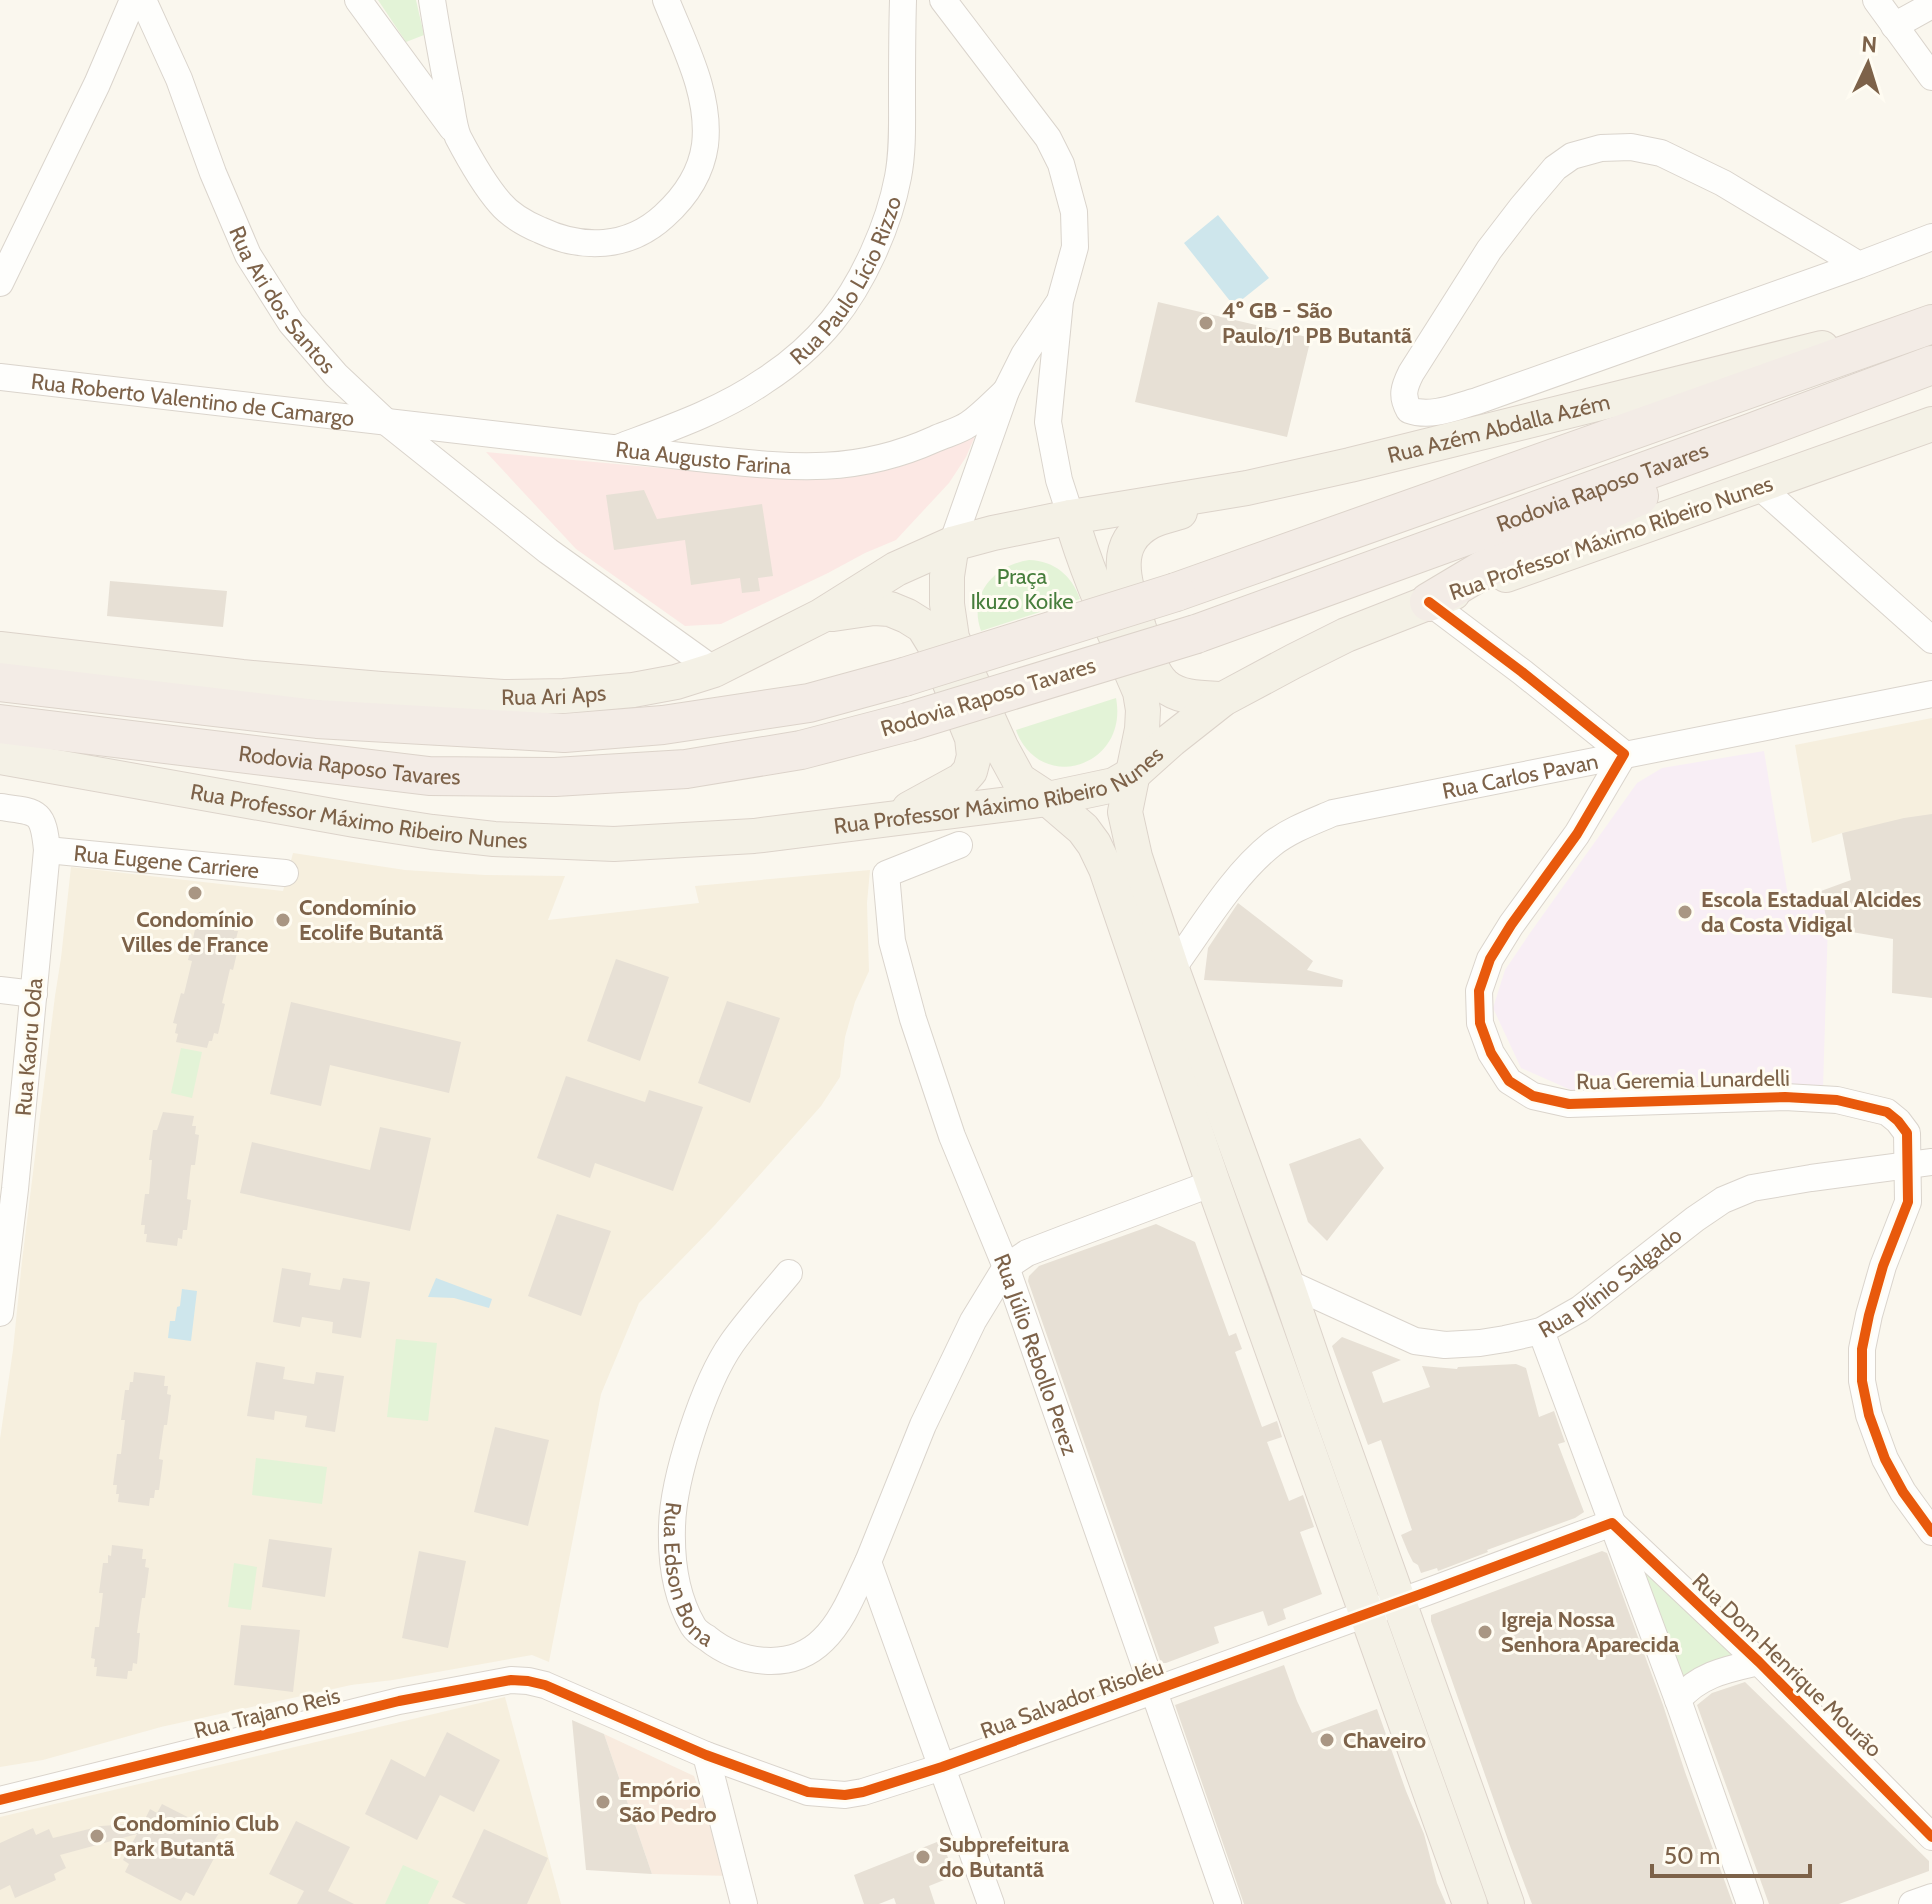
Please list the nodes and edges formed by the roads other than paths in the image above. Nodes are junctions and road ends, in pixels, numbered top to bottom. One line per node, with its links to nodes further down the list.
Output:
1 (133, 0): 15 (street)
2 (143, 0): 21 (street, Rua Ari dos Santos)
3 (358, 0): 12 (street)
4 (432, 0): 12 (street)
5 (666, 0): 12 (street)
6 (903, 0): 24 (street, Rua Paulo Lício Rizzo)
7 (943, 0): 16 (street, Rua Augusto Farina)
8 (1876, 0): 10 (street)
9 (1932, 5): 10 (street)
10 (1894, 26): 11 (street)
11 (1932, 77)
12 (457, 134)
13 (1932, 237): 14 (street, Rua Azém Abdalla Azém)
14 (1859, 265): 14 (street, Rua Azém Abdalla Azém)
15 (0, 283)
16 (1060, 301): 20 (street, Rua Augusto Farina); 27 (street, Rua Augusto Farina)
17 (1928, 325): 26 (main road, Rua Azém Abdalla Azém); 34 (highway, Rodovia Raposo Tavares, bridge)
18 (1932, 365): 23 (highway, Rodovia Raposo Tavares)
19 (0, 377): 21 (street, Rua Roberto Valentino de Camargo)
20 (1006, 391): 24 (street, Rua Augusto Farina); 28 (street, Rua Augusto Farina)
21 (384, 420): 24 (street, Rua Augusto Farina); 33 (street, Rua Ari dos Santos)
22 (1932, 424): 25 (main road, Rua Professor Máximo Ribeiro Nunes)
23 (1753, 432): 29 (highway); 37 (highway, Rodovia Raposo Tavares, bridge)
24 (616, 449)
25 (1759, 486): 29 (main road, Rua Professor Máximo Ribeiro Nunes); 31 (street)
26 (1247, 488): 27 (main road, Rua Azém Abdalla Azém); 36 (main road)
27 (1071, 517): 28 (main road, Rua Ari Aps); 40 (main road)
28 (952, 544): 30 (main road, Rua Ari Aps); 41 (main road)
29 (1429, 602): 36 (main road, Rua Professor Máximo Ribeiro Nunes); 38 (street)
30 (821, 616): 33 (main road, Rua Ari Aps); 43 (main road)
31 (1932, 640)
32 (0, 649): 33 (main road, Rua Ari Aps)
33 (714, 670)
34 (0, 682)
35 (1932, 694): 38 (street, Rua Carlos Pavan)
36 (1223, 699): 40 (main road, Rua Professor Máximo Ribeiro Nunes)
37 (0, 724)
38 (1624, 754): 47 (street, Rua Carlos Pavan); 50 (street, Rua Geremia Lunardelli)
39 (0, 757): 43 (main road, Rua Professor Máximo Ribeiro Nunes)
40 (1133, 774): 41 (main road, Rua Professor Máximo Ribeiro Nunes); 47 (main road)
41 (1048, 799): 43 (main road, Rua Professor Máximo Ribeiro Nunes); 51 (main road)
42 (0, 807): 44 (street)
43 (890, 820)
44 (46, 840): 46 (street, Rua Eugene Carriere); 49 (street, Rua Kaoru Oda)
45 (959, 845): 53 (street, Rua Júlio Rebollo Perez)
46 (285, 873)
47 (1172, 969): 55 (main road)
48 (0, 990): 49 (street)
49 (34, 994): 52 (street, Rua Kaoru Oda)
50 (1920, 1164): 57 (street, Rua Plínio Salgado); 59 (street, Rua Geremia Lunardelli)
51 (1213, 1183): 53 (street); 62 (main road)
52 (8, 1188): 56 (street, Rua Kaoru Oda)
53 (1006, 1267): 60 (street, Rua Edson Bona); 65 (street, Rua Júlio Rebollo Perez)
54 (789, 1273): 60 (street, Rua Edson Bona)
55 (1286, 1282): 57 (street, Rua Plínio Salgado); 61 (main road)
56 (0, 1313)
57 (1541, 1331): 58 (street)
58 (1612, 1523): 61 (street, Rua Salvador Risoléu); 63 (street, Rua Dom Henrique Mourão); 66 (street)
59 (1932, 1532)
60 (868, 1562): 68 (street)
61 (1400, 1602): 62 (street, Rua Salvador Risoléu); 76 (main road)
62 (1367, 1614): 65 (street, Rua Salvador Risoléu); 75 (main road)
63 (1759, 1662): 66 (street, Rua Dom Henrique Mourão); 70 (street, Rua Dom Henrique Mourão)
64 (545, 1685): 67 (street, Rua Salvador Risoléu); 69 (street, Rua Trajano Reis)
65 (1153, 1690): 68 (street, Rua Salvador Risoléu); 74 (street, Rua Júlio Rebollo Perez)
66 (1678, 1700): 77 (street)
67 (706, 1755): 68 (street, Rua Salvador Risoléu); 72 (street)
68 (942, 1767): 73 (street)
69 (0, 1800)
70 (1932, 1837)
71 (1932, 1897): 78 (street)
72 (744, 1904)
73 (991, 1904)
74 (1228, 1904)
75 (1470, 1904)
76 (1507, 1904)
77 (1750, 1904)
78 (1912, 1904)

